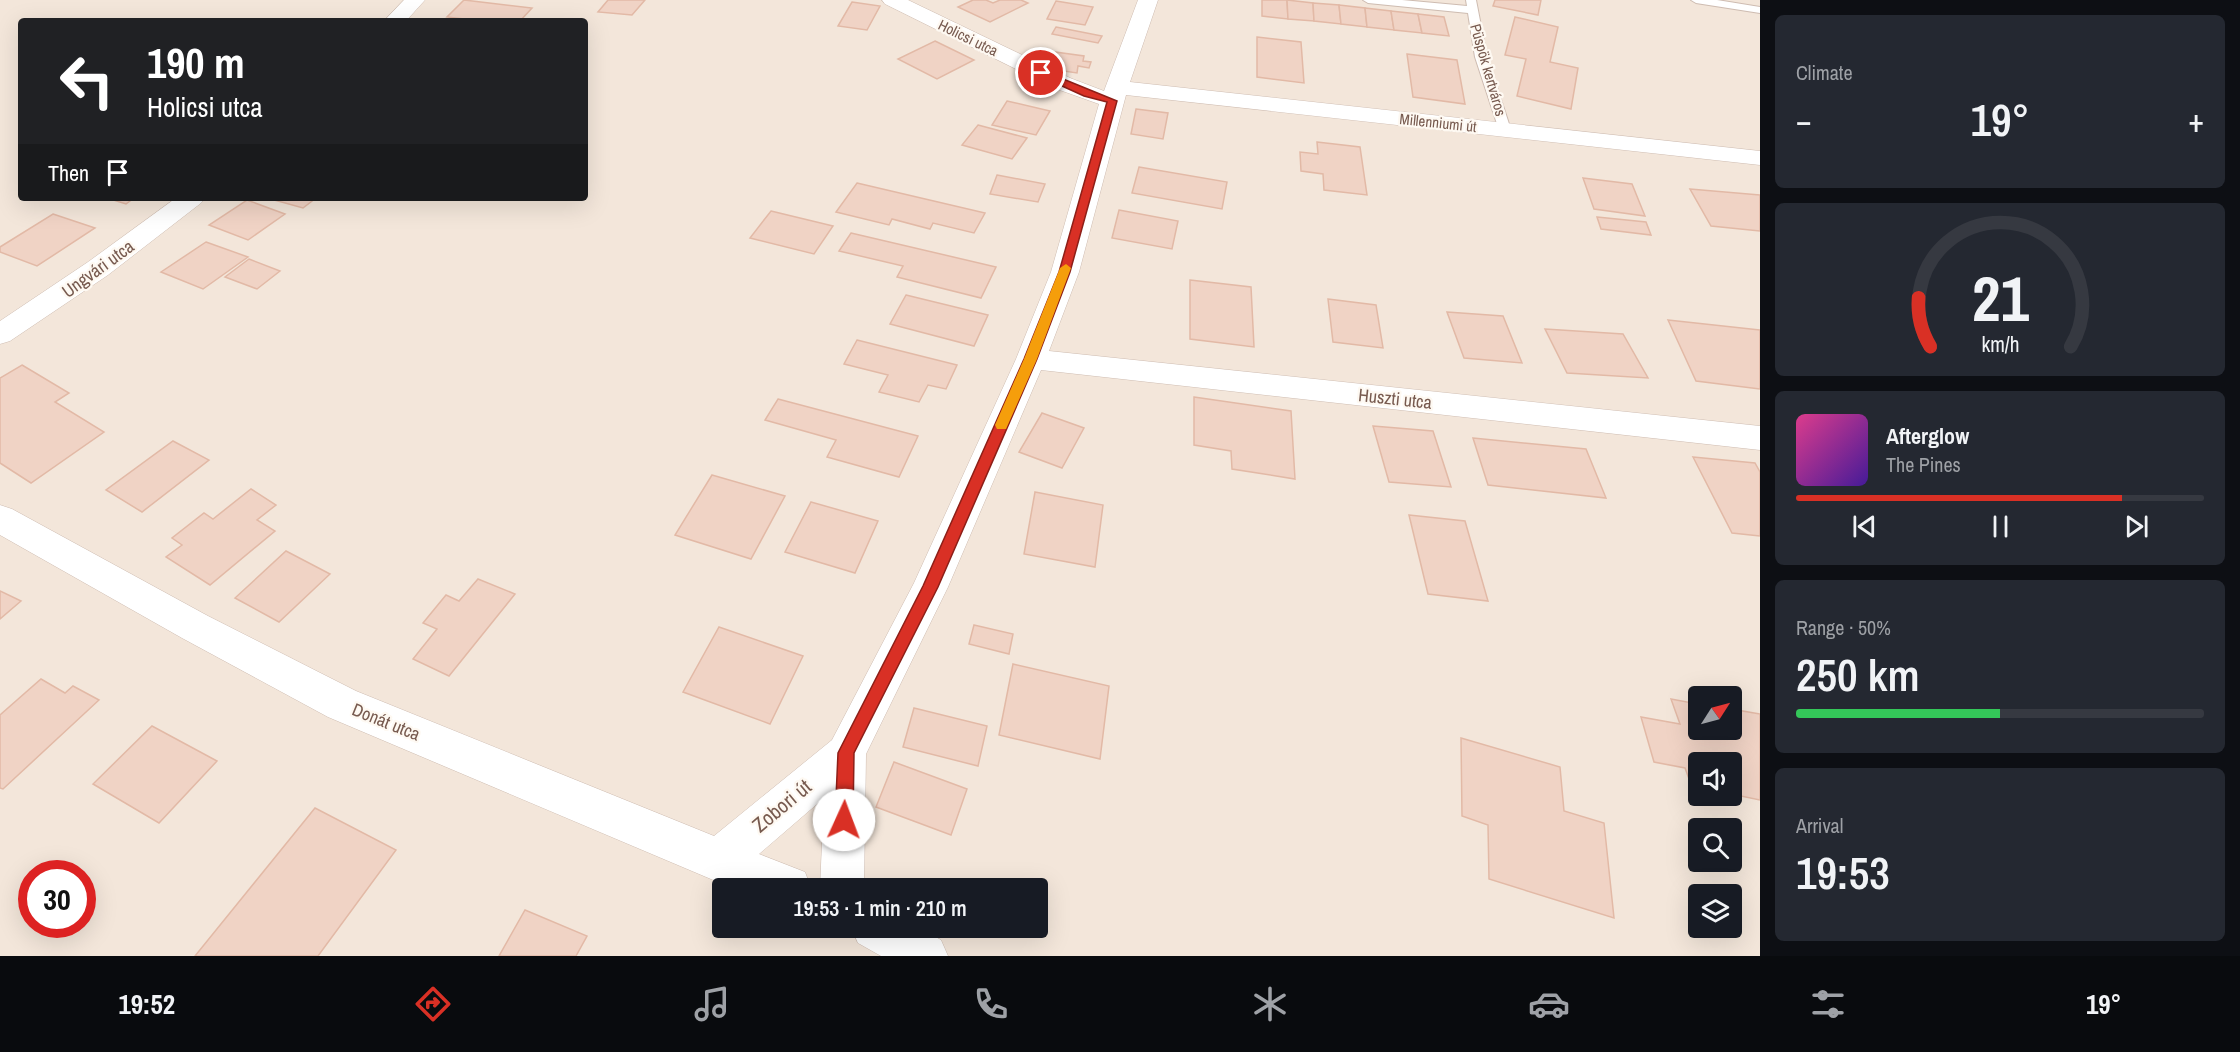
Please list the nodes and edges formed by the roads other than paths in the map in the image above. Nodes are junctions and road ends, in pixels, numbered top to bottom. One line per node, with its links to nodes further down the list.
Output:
1 (415, 0): 8 (street)
2 (892, 0): 9 (street, Holicsi utca)
3 (1148, 0): 9 (street, Zobori út)
4 (1368, 0): 6 (lane, Püspök kertváros)
5 (1696, 0): 7 (lane)
6 (1471, 5): 10 (lane, Püspök kertváros)
7 (1760, 10)
8 (397, 18)
9 (1115, 94): 10 (street, Millenniumi út); 14 (street, Zobori út)
10 (1505, 130): 11 (street, Millenniumi út)
11 (1760, 158)
12 (188, 201): 13 (street, Ungvári utca)
13 (0, 334)
14 (1031, 359): 15 (street, Huszti utca); 17 (street, Zobori út)
15 (1760, 438)
16 (0, 519): 18 (street, Donát utca)
17 (846, 753): 18 (street, Zobori út); 20 (street, Zobori út)
18 (718, 860): 19 (street, Donát utca)
19 (764, 878)
20 (842, 878)
21 (893, 938): 22 (street)
22 (925, 956)

